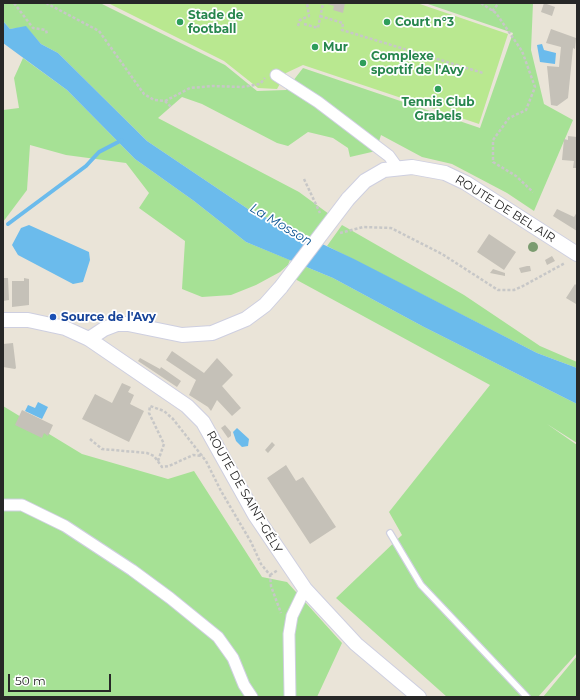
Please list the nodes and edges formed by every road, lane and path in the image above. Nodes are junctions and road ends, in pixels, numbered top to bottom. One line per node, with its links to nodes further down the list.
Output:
1 (14, 3): 11 (path)
2 (46, 3): 14 (path)
3 (307, 3): 10 (path)
4 (323, 3): 8 (path)
5 (481, 3): 7 (path)
6 (499, 3): 7 (path)
7 (492, 11): 18 (path)
8 (320, 16): 9 (path); 12 (path)
9 (304, 24)
10 (298, 26)
11 (47, 34)
12 (483, 73)
13 (271, 75): 14 (path); 16 (street)
14 (165, 101): 15 (path)
15 (172, 108)
16 (391, 168): 21 (street, ROUTE DE BEL AIR); 23 (street, bridge)
17 (304, 179): 19 (path)
18 (533, 192)
19 (322, 217)
20 (339, 233): 21 (path)
21 (574, 257)
22 (3, 320): 23 (street, ROUTE DE SAINT-GÉLY)
23 (88, 339): 29 (street, ROUTE DE SAINT-GÉLY)
24 (90, 439): 26 (path)
25 (203, 456): 26 (path); 26 (path); 30 (path)
26 (158, 461)
27 (3, 505): 31 (street)
28 (390, 532): 34 (lane)
29 (306, 589): 30 (street); 33 (street, ROUTE DE SAINT-GÉLY)
30 (289, 634): 32 (street)
31 (252, 697)
32 (290, 697)
33 (419, 697)
34 (527, 697)

